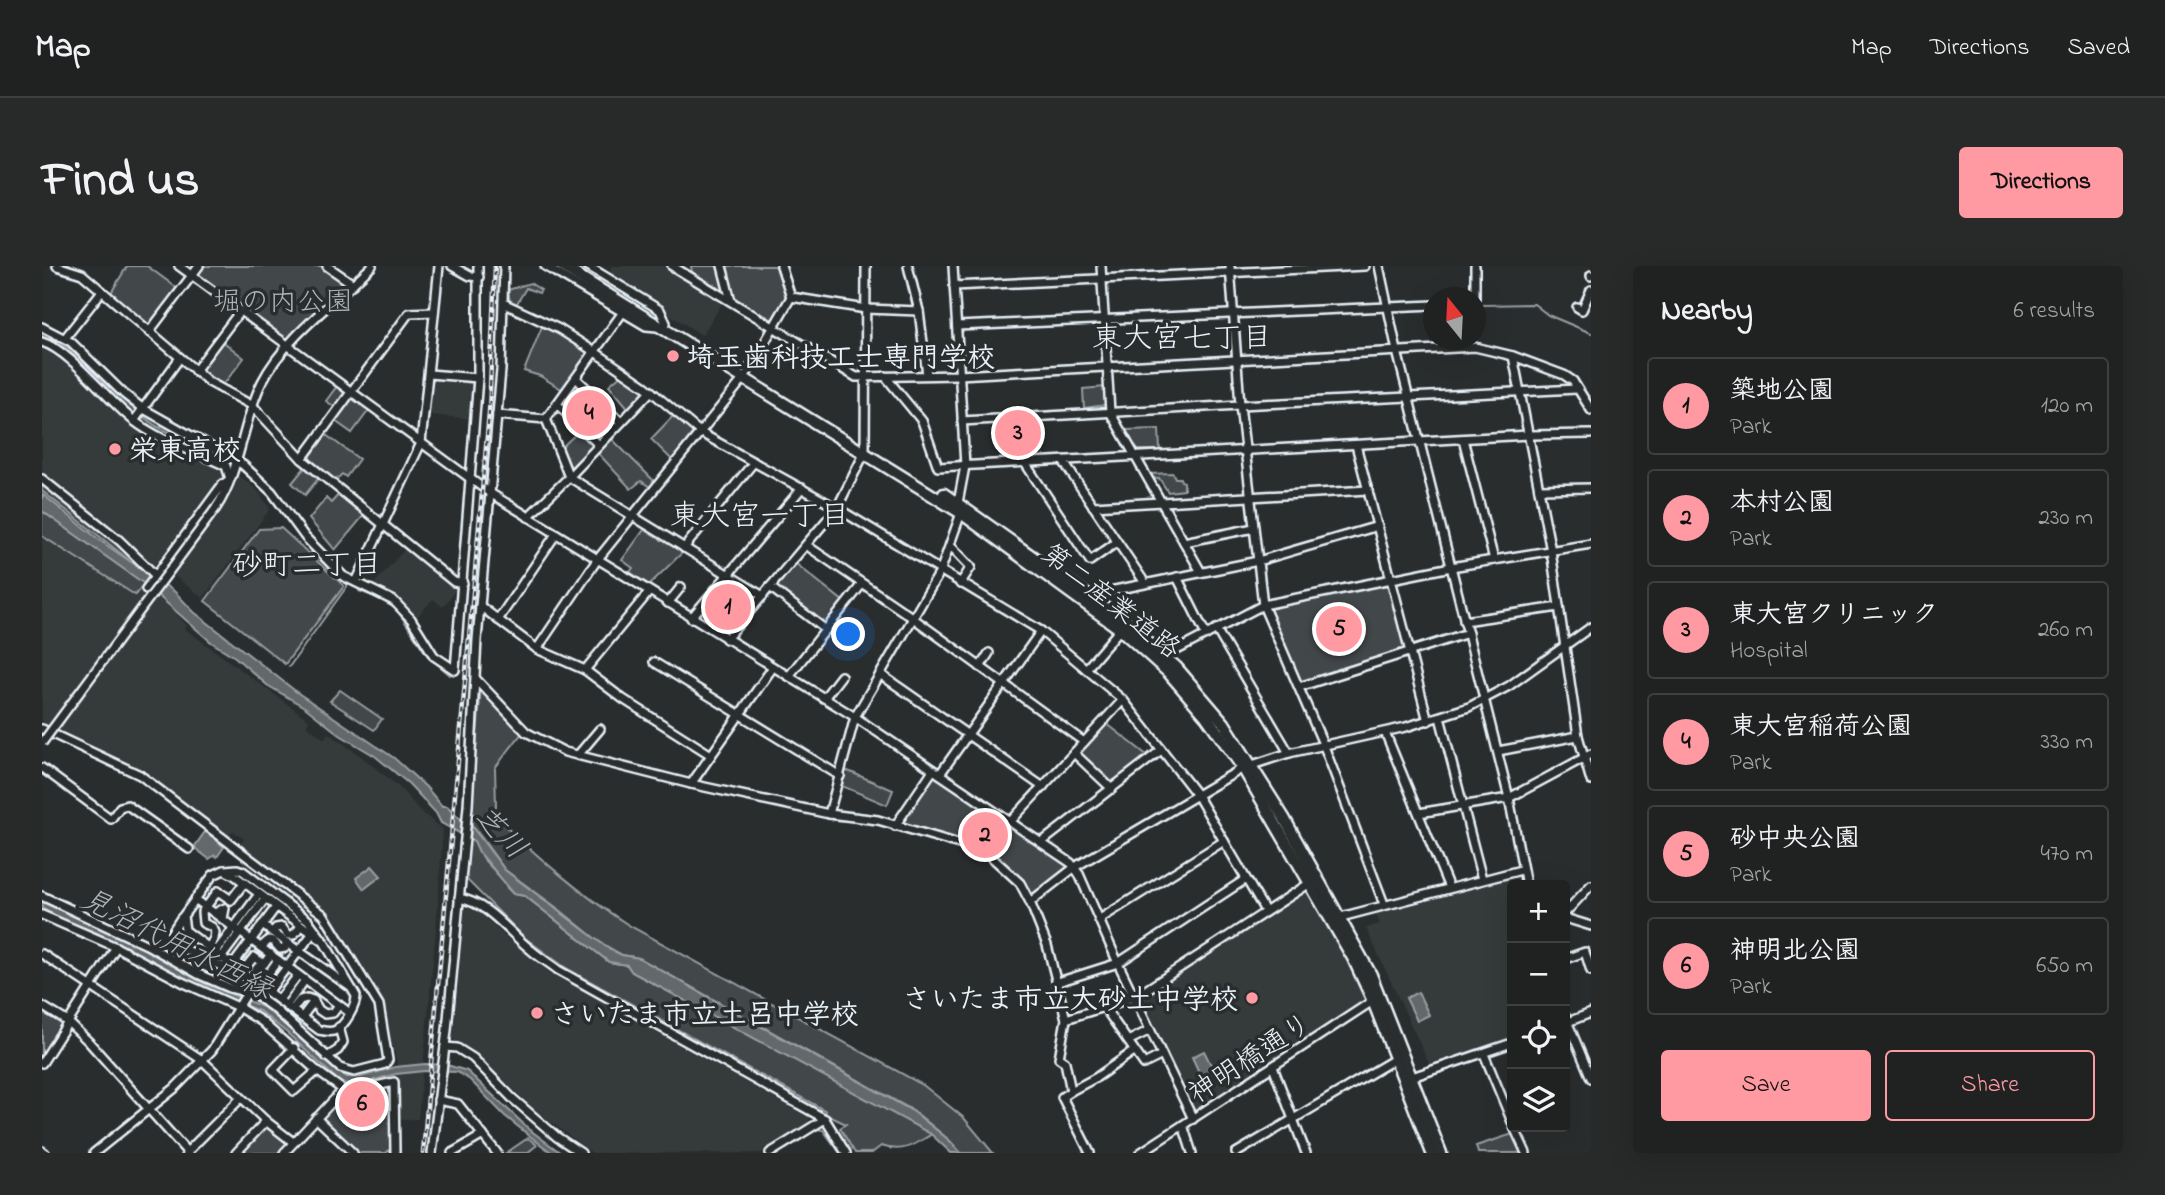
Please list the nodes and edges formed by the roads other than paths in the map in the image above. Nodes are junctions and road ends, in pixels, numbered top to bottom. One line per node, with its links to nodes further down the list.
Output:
1 (57, 266): 29 (street)
2 (88, 266): 29 (street)
3 (179, 266): 30 (street)
4 (199, 266): 30 (street)
5 (328, 266): 35 (street)
6 (372, 266): 35 (street)
7 (439, 266): 49 (street)
8 (452, 266): 33 (street)
9 (478, 266): 33 (street)
10 (504, 266): 42 (street)
11 (545, 266): 50 (street)
12 (562, 266): 53 (main road, 第二産業道路)
13 (574, 266): 53 (main road, 第二産業道路)
14 (588, 266): 31 (street)
15 (604, 266): 31 (street)
16 (672, 266): 32 (street)
17 (686, 266): 32 (street)
18 (722, 266): 41 (street)
19 (781, 266): 40 (street)
20 (866, 266): 46 (street)
21 (908, 266): 47 (street)
22 (953, 266): 36 (street)
23 (1101, 266): 34 (street)
24 (1365, 266): 27 (street)
25 (1379, 266): 44 (street)
26 (1475, 266): 37 (street)
27 (1273, 269): 28 (street)
28 (1231, 270): 34 (street); 51 (street)
29 (82, 274): 39 (street)
30 (192, 275): 48 (street); 57 (street)
31 (604, 275): 53 (street)
32 (687, 275): 41 (street)
33 (479, 277): 76 (street)
34 (1102, 278): 36 (street); 52 (street)
35 (353, 284): 60 (street)
36 (954, 286): 54 (street)
37 (1475, 287)
38 (1591, 290): 45 (street)
39 (102, 291): 57 (street); 58 (street)
40 (791, 297): 46 (street); 56 (street)
41 (731, 301): 56 (street)
42 (505, 304): 64 (street); 89 (street)
43 (1423, 305): 44 (street)
44 (1388, 307): 51 (street); 63 (street)
45 (1577, 307)
46 (866, 309): 47 (street); 74 (street)
47 (919, 310): 71 (street)
48 (240, 311): 60 (street); 69 (street)
49 (434, 312): 70 (street); 80 (street)
50 (623, 312): 53 (street); 64 (street)
51 (1234, 314): 52 (street); 67 (street)
52 (1104, 320): 54 (street); 68 (street)
53 (664, 325): 73 (main road, 第二産業道路)
54 (957, 326): 72 (street)
55 (42, 327): 58 (street)
56 (774, 327): 73 (street); 74 (street)
57 (149, 332): 66 (street)
58 (65, 338): 86 (street)
59 (42, 342): 91 (street)
60 (287, 346): 80 (street); 85 (street)
61 (1486, 347): 65 (street)
62 (1423, 348): 63 (street)
63 (1397, 351): 67 (street); 82 (street)
64 (595, 352): 77 (street); 79 (street)
65 (1513, 356): 78 (street); 81 (street)
66 (179, 359): 69 (street); 86 (street)
67 (1237, 359): 68 (street); 84 (street)
68 (1107, 366): 72 (street); 88 (street)
69 (195, 371): 85 (street)
70 (429, 374): 76 (street); 99 (street)
71 (927, 375): 72 (street); 75 (street)
72 (960, 375): 92 (street)
73 (745, 376): 94 (street); 102 (main road, 第二産業道路)
74 (866, 376): 75 (street); 102 (street)
75 (885, 376): 110 (street)
76 (478, 378): 114 (street)
77 (576, 378): 83 (street); 93 (street)
78 (1577, 389): 81 (street); 87 (street)
79 (651, 391): 93 (street); 94 (street)
80 (351, 392): 99 (street); 105 (street)
81 (1520, 392): 82 (street); 96 (street)
82 (1409, 396): 84 (street); 98 (street)
83 (557, 404): 90 (street); 100 (street)
84 (1240, 405): 88 (street); 103 (street)
85 (253, 406): 105 (street); 109 (street)
86 (141, 410): 91 (street); 109 (street)
87 (1591, 410)
88 (1110, 412): 92 (street); 104 (street)
89 (497, 415): 90 (street); 119 (street)
90 (546, 419): 111 (street)
91 (134, 421): 113 (street)
92 (962, 421): 110 (street)
93 (621, 422): 100 (street)
94 (701, 433): 107 (street); 126 (street)
95 (1591, 434): 96 (street)
96 (1529, 435): 97 (street); 117 (street)
97 (1463, 439): 98 (street); 139 (street)
98 (1420, 441): 101 (street); 141 (street)
99 (421, 443): 114 (street); 127 (street)
100 (599, 445): 111 (street)
101 (1356, 445): 103 (street); 118 (street)
102 (865, 449): 123 (street); 124 (main road, 第二産業道路)
103 (1245, 451): 104 (street); 120 (street)
104 (1136, 456): 106 (street); 121 (street)
105 (302, 459): 127 (street)
106 (1063, 461): 108 (street); 122 (street)
107 (754, 462): 115 (street); 136 (street)
108 (1025, 463): 110 (street); 131 (street)
109 (235, 465): 113 (street); 148 (street)
110 (965, 466): 124 (street)
111 (569, 477): 125 (street); 126 (street)
112 (42, 478): 145 (street)
113 (230, 479): 145 (street); 203 (street, bridge)
114 (472, 479): 119 (street); 151 (street)
115 (802, 488): 123 (street); 144 (street)
116 (1591, 488): 117 (street)
117 (1539, 489): 137 (street)
118 (1368, 490): 120 (street); 128 (street)
119 (490, 493): 125 (street); 161 (street)
120 (1250, 495): 121 (street); 129 (street)
121 (1161, 501): 122 (street); 132 (street)
122 (1093, 506): 131 (street)
123 (837, 508): 134 (street); 142 (street)
124 (960, 508): 135 (street); 158 (main road, 第二産業道路)
125 (528, 517): 130 (street)
126 (632, 517): 136 (street); 138 (street)
127 (383, 524): 148 (street); 151 (street)
128 (1378, 526): 140 (street); 147 (street)
129 (1254, 528): 132 (street); 140 (street)
130 (556, 534): 138 (street); 165 (street)
131 (1118, 542): 150 (street)
132 (1184, 542): 143 (street)
133 (1591, 544): 137 (street)
134 (806, 545): 152 (street); 154 (street)
135 (950, 545): 142 (street); 149 (street)
136 (684, 548): 144 (street)
137 (1551, 551): 139 (street); 162 (street)
138 (597, 560): 156 (street); 176 (street)
139 (1494, 560): 141 (street)
140 (1258, 561): 143 (street); 160 (street)
141 (1451, 567): 147 (street); 166 (street)
142 (940, 572): 149 (street); 164 (street)
143 (1201, 572): 146 (street)
144 (728, 575): 157 (street); 163 (street)
145 (155, 576): 155 (street)
146 (1177, 577): 150 (street); 173 (street)
147 (1391, 579): 160 (street); 177 (street)
148 (356, 582): 151 (street)
149 (960, 583): 171 (street)
150 (1145, 583): 158 (street)
151 (463, 584)
152 (862, 584): 164 (street); 169 (street)
153 (681, 587): 159 (street)
154 (770, 587): 157 (street); 169 (street)
155 (146, 589)
156 (649, 592): 159 (street); 184 (street)
157 (763, 596): 174 (street)
158 (1089, 600): 167 (main road, 第二産業道路)
159 (668, 603): 163 (street)
160 (1263, 605): 170 (street); 190 (street)
161 (480, 606): 165 (street); 188 (street)
162 (1559, 607): 166 (street); 175 (street)
163 (691, 618): 174 (street)
164 (913, 618): 182 (street); 185 (street)
165 (498, 620): 176 (street)
166 (1465, 621): 172 (street)
167 (1123, 625): 179 (main road, 第二産業道路); 183 (street)
168 (1591, 627): 175 (street)
169 (826, 629): 186 (street)
170 (1216, 629): 173 (street); 209 (street)
171 (1041, 631): 183 (street); 189 (street)
172 (1468, 634): 177 (street); 193 (street)
173 (1206, 635): 179 (street)
174 (726, 639): 181 (street)
175 (1564, 647): 193 (street); 202 (street)
176 (537, 649): 184 (street)
177 (1410, 652): 190 (street); 197 (street)
178 (989, 653): 182 (street)
179 (1161, 658): 214 (main road, 第二産業道路)
180 (654, 662): 194 (street)
181 (773, 667): 186 (street); 194 (street)
182 (979, 667): 189 (street)
183 (1086, 669): 192 (street)
184 (584, 670): 212 (street)
185 (880, 674): 195 (street); 201 (street)
186 (789, 676): 191 (street)
187 (841, 676): 191 (street)
188 (477, 679): 211 (street); 244 (street)
189 (1004, 684): 201 (street); 204 (street)
190 (1299, 687): 205 (street)
191 (824, 698): 195 (street)
192 (1124, 700): 204 (street); 206 (street)
193 (1485, 700): 196 (street); 207 (street)
194 (739, 715): 212 (street); 217 (street)
195 (855, 717): 216 (street); 217 (street)
196 (1440, 717): 197 (street); 224 (street)
197 (1428, 721): 200 (street)
198 (42, 729): 313 (street)
199 (600, 729): 211 (street)
200 (1385, 732): 205 (street); 226 (street)
201 (967, 735): 216 (street); 220 (street)
202 (1578, 736): 207 (street); 213 (street)
203 (42, 743)
204 (1084, 743): 208 (street)
205 (1324, 746): 209 (street); 247 (street)
206 (1160, 751): 221 (street); 222 (street)
207 (1498, 751): 223 (street)
208 (1074, 753): 220 (street); 221 (street)
209 (1289, 753): 214 (street)
210 (1591, 754): 213 (street)
211 (578, 755): 219 (street)
212 (711, 755): 219 (street)
213 (1584, 760): 218 (street); 223 (street)
214 (1247, 766): 222 (street); 239 (main road, 第二産業道路); 257 (main road, 第二産業道路)
215 (42, 768): 231 (street)
216 (937, 772): 227 (street); 228 (street)
217 (840, 776): 225 (street)
218 (1591, 781)
219 (691, 784): 225 (street)
220 (1043, 787): 227 (street)
221 (1112, 789): 230 (street)
222 (1197, 795): 229 (street); 232 (street)
223 (1509, 798): 224 (street); 234 (street)
224 (1463, 805): 226 (street); 236 (street)
225 (829, 814): 228 (street)
226 (1419, 814): 241 (street)
227 (1010, 822): 230 (street)
228 (895, 825): 246 (street)
229 (1224, 841): 235 (street); 258 (street)
230 (1042, 842): 232 (street)
231 (190, 849)
232 (1075, 867): 246 (street); 258 (street)
233 (224, 870): 238 (street); 245 (street); 266 (street)
234 (1521, 870): 236 (street); 237 (street)
235 (1246, 879): 252 (street); 276 (street)
236 (1482, 880): 241 (street)
237 (1524, 880)
238 (244, 883): 243 (street); 249 (street)
239 (1310, 883): 252 (street); 288 (main road, 第二産業道路)
240 (1591, 886): 251 (street)
241 (1449, 888): 247 (street)
242 (42, 896): 289 (street)
243 (262, 896): 250 (street); 253 (street); 262 (street)
244 (459, 898): 308 (street); 328 (street)
245 (195, 899): 249 (street); 255 (street)
246 (1030, 902): 283 (street)
247 (1384, 904): 257 (street)
248 (238, 905): 253 (street)
249 (206, 906): 262 (street); 271 (street)
250 (276, 906): 259 (street); 260 (street)
251 (1570, 909)
252 (1265, 911): 287 (street)
253 (246, 912): 262 (street)
254 (42, 915): 268 (street)
255 (183, 916): 271 (street); 282 (street)
256 (1570, 917): 261 (street)
257 (1340, 918): 288 (main road, 第二産業道路)
258 (1100, 919): 276 (street)
259 (262, 925): 263 (street); 265 (street)
260 (302, 926): 263 (street); 264 (street)
261 (1591, 926)
262 (237, 930): 265 (street); 271 (street)
263 (272, 932): 267 (street)
264 (312, 934): 266 (street); 270 (street)
265 (251, 940): 269 (street); 277 (street)
266 (324, 942): 285 (street)
267 (289, 943): 269 (street); 270 (street)
268 (116, 947): 284 (street); 289 (street)
269 (261, 947): 273 (street)
270 (299, 951): 278 (street); 285 (street)
271 (215, 953): 277 (street)
272 (42, 954): 284 (street)
273 (271, 954): 275 (street); 280 (street)
274 (1570, 957): 279 (street)
275 (278, 960): 278 (street); 282 (street)
276 (1118, 963): 283 (street); 287 (street)
277 (232, 966): 280 (street)
278 (287, 967): 281 (street); 286 (street)
279 (1591, 971)
280 (241, 973): 282 (street)
281 (301, 977): 291 (street); 292 (street)
282 (249, 978): 286 (street)
283 (1058, 982): 299 (street)
284 (91, 985): 301 (street); 315 (street)
285 (353, 989): 296 (street)
286 (268, 992): 291 (street)
287 (1135, 997): 294 (street); 304 (street)
288 (1377, 999): 314 (main road, 第二産業道路); 317 (street, 神明橋通り); 319 (main road, 第二産業道路)
289 (243, 1000): 309 (street); 313 (street); 315 (street)
290 (314, 1001): 291 (street); 295 (street); 298 (street)
291 (286, 1005): 298 (street)
292 (339, 1005): 295 (street); 296 (street)
293 (42, 1006): 301 (street)
294 (1104, 1007): 299 (street); 306 (street)
295 (319, 1010): 302 (street)
296 (350, 1013): 303 (street)
297 (1591, 1013): 300 (street)
298 (302, 1017): 302 (street)
299 (1066, 1019): 322 (street)
300 (1570, 1019)
301 (68, 1022): 316 (street); 325 (street)
302 (310, 1023): 303 (street)
303 (339, 1027): 313 (street)
304 (1150, 1030): 306 (street); 312 (street)
305 (1570, 1031): 320 (street)
306 (1128, 1041): 310 (street)
307 (1507, 1045): 311 (street)
308 (444, 1047): 324 (street); 347 (street)
309 (294, 1048): 318 (street); 318 (street)
310 (1134, 1051): 312 (street); 322 (street)
311 (1483, 1054): 319 (street); 326 (street)
312 (1162, 1055): 329 (street)
313 (327, 1057)
314 (1395, 1059): 330 (street); 355 (main road, 第二産業道路)
315 (202, 1060): 323 (street); 325 (street)
316 (42, 1063)
317 (1273, 1067): 329 (street, 神明橋通り); 330 (street)
318 (317, 1070): 321 (street)
319 (1412, 1077): 356 (main road, 第二産業道路)
320 (1591, 1078)
321 (343, 1090): 327 (street); 336 (street)
322 (1072, 1091): 350 (street)
323 (241, 1098): 331 (street); 339 (street)
324 (438, 1100): 334 (street); 344 (street)
325 (148, 1107): 338 (street); 339 (street)
326 (1507, 1110)
327 (316, 1118): 335 (street); 342 (street)
328 (825, 1119): 337 (street); 349 (street)
329 (1193, 1119): 332 (street, 神明橋通り)
330 (1294, 1120): 353 (street); 354 (street)
331 (266, 1121): 335 (street); 340 (street)
332 (1183, 1125): 351 (street, 神明橋通り); 352 (street)
333 (1516, 1132): 357 (street)
334 (483, 1135): 345 (street); 346 (street)
335 (293, 1142): 341 (street)
336 (395, 1149): 343 (street)
337 (780, 1150): 348 (street)
338 (94, 1153)
339 (187, 1153)
340 (236, 1153)
341 (284, 1153)
342 (354, 1153)
343 (386, 1153)
344 (432, 1153)
345 (452, 1153)
346 (497, 1153)
347 (581, 1153)
348 (770, 1153)
349 (846, 1153)
350 (1090, 1153)
351 (1140, 1153)
352 (1192, 1153)
353 (1236, 1153)
354 (1306, 1153)
355 (1432, 1153)
356 (1441, 1153)
357 (1525, 1153)

